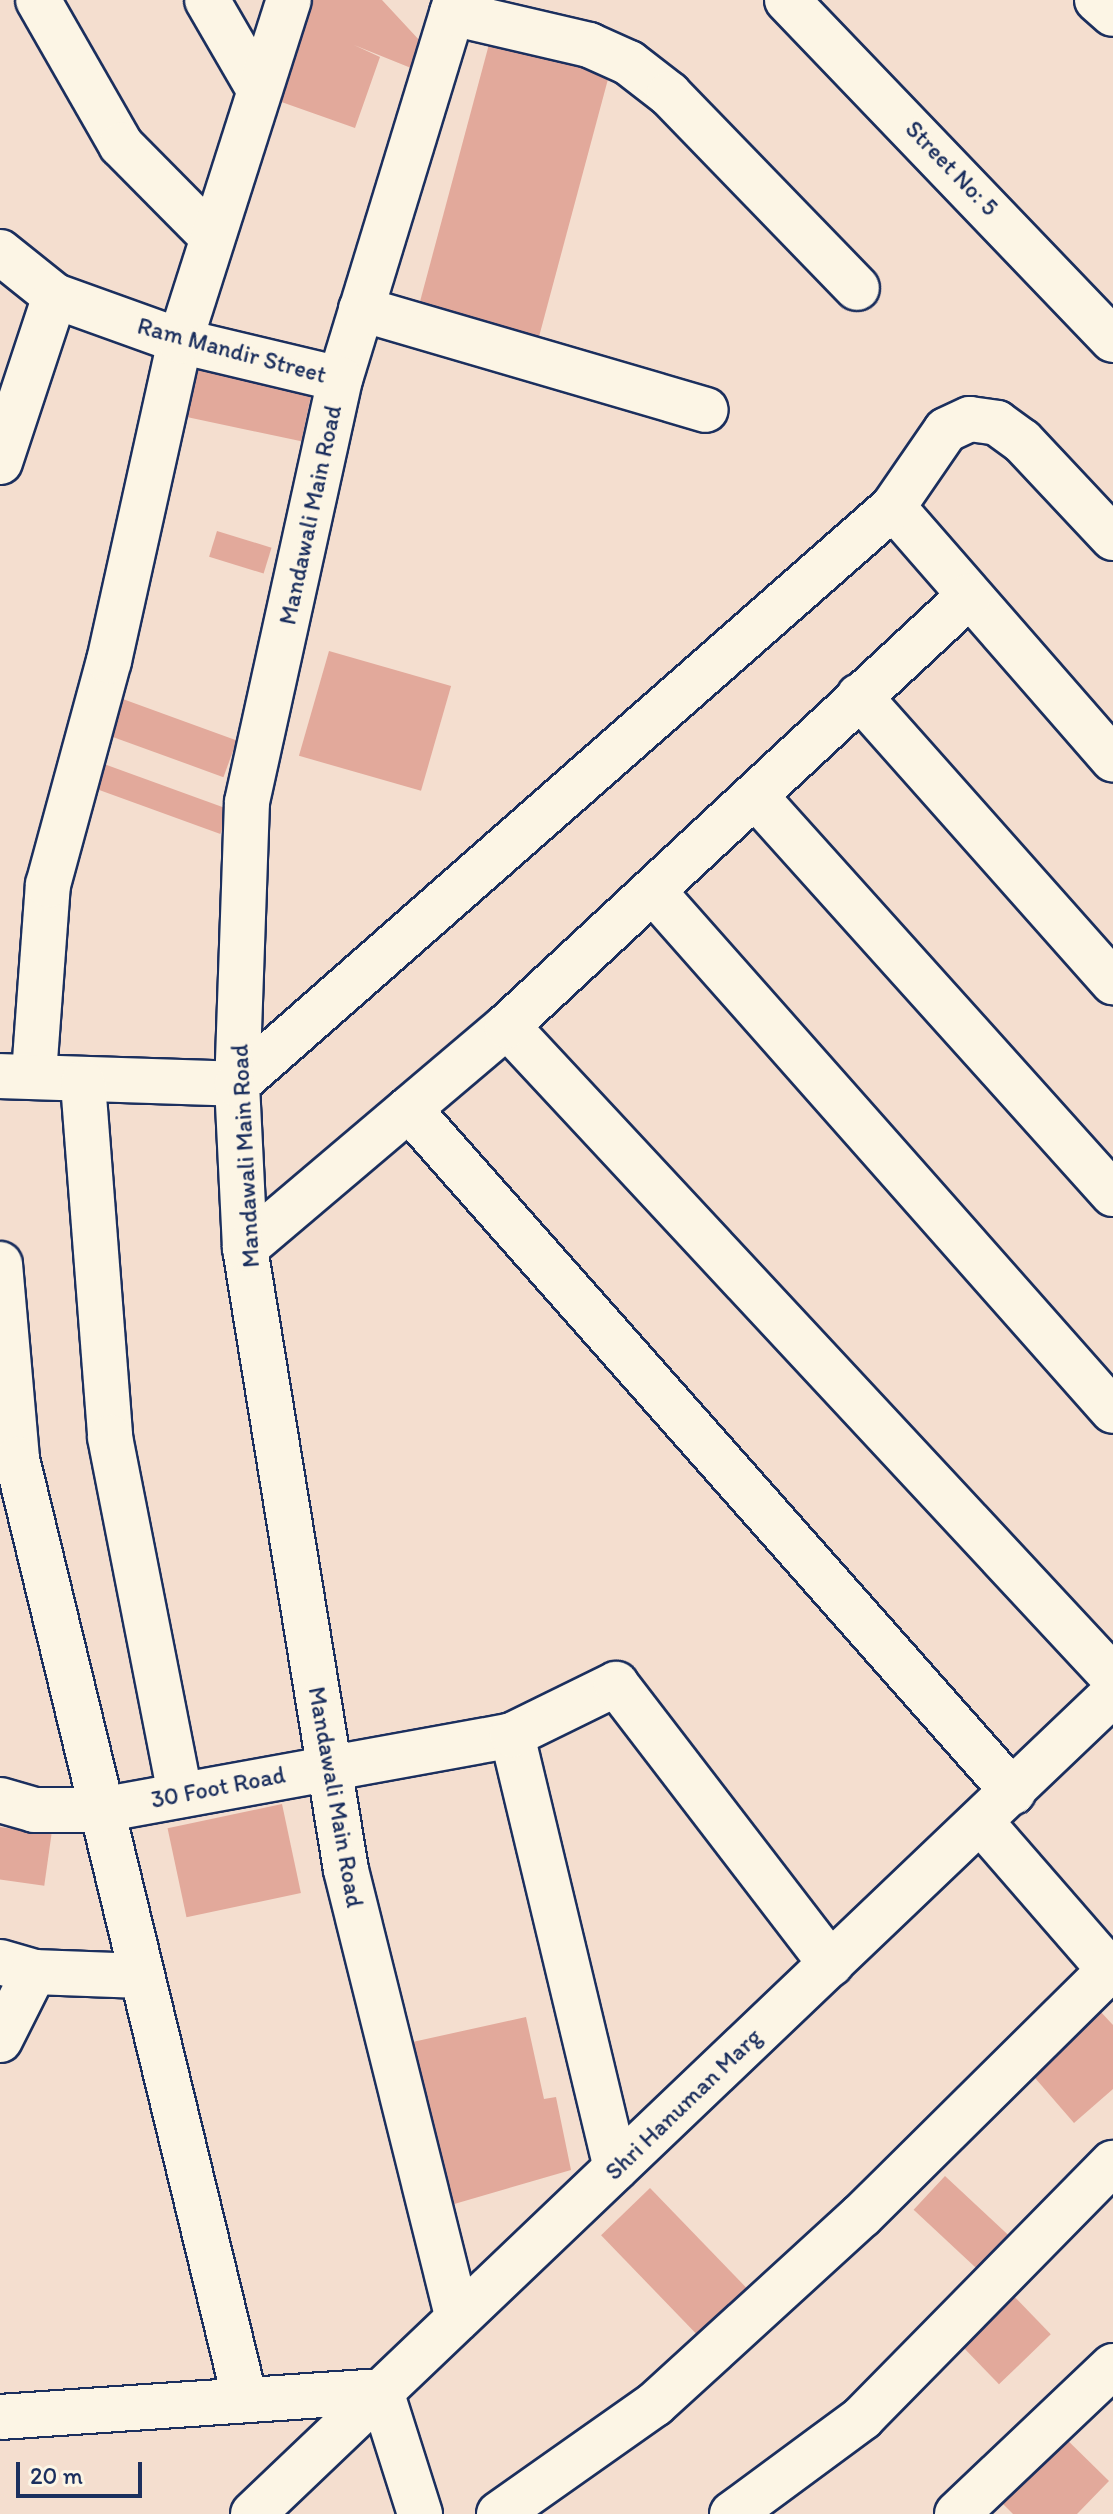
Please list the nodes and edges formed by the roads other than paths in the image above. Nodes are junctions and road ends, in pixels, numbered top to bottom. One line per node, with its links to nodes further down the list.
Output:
1 (38, 0): 9 (street)
2 (207, 0): 8 (street)
3 (289, 0): 8 (street)
4 (787, 0): 14 (street, Street No: 5)
5 (1097, 0): 7 (street)
6 (454, 7): 11 (street); 13 (street, Mandawali Main Road)
7 (1113, 14)
8 (258, 88): 9 (street)
9 (211, 236): 15 (street)
10 (0, 252): 12 (street, Ram Mandir Street)
11 (857, 288)
12 (55, 296): 15 (street, Ram Mandir Street); 18 (street)
13 (361, 309): 16 (street, Mandawali Main Road); 17 (street)
14 (1113, 340)
15 (180, 341): 16 (street, Ram Mandir Street); 28 (street)
16 (340, 379): 30 (street, Mandawali Main Road)
17 (706, 410)
18 (0, 462)
19 (893, 507): 20 (street); 21 (street); 30 (street)
20 (1113, 538)
21 (969, 596): 22 (street); 23 (street)
22 (859, 696): 24 (street); 26 (street)
23 (1113, 759)
24 (756, 797): 25 (street); 32 (street)
25 (653, 891): 27 (street); 35 (street)
26 (1113, 982)
27 (507, 1026): 31 (street); 36 (street)
28 (17, 1075): 29 (street)
29 (83, 1083): 30 (street); 41 (street)
30 (237, 1084): 33 (street, Mandawali Main Road)
31 (409, 1109): 33 (street); 40 (street)
32 (1113, 1194)
33 (245, 1248): 39 (street, Mandawali Main Road)
34 (0, 1264): 43 (street)
35 (1113, 1411)
36 (1113, 1677)
37 (1113, 1694): 40 (street, Shri Hanuman Marg)
38 (512, 1735): 39 (street, 30 Foot Road); 45 (street, 30 Foot Road); 51 (street)
39 (329, 1765): 41 (street, 30 Foot Road); 52 (street, Mandawali Main Road)
40 (1013, 1792): 44 (street, Shri Hanuman Marg)
41 (180, 1795): 43 (street, 30 Foot Road)
42 (0, 1800): 43 (street, 30 Foot Road)
43 (101, 1810): 48 (street)
44 (981, 1822): 45 (street, Shri Hanuman Marg); 47 (street)
45 (831, 1964): 51 (street, Shri Hanuman Marg)
46 (17, 1967): 48 (street); 49 (street)
47 (1112, 1972): 59 (street)
48 (142, 1976): 55 (street)
49 (0, 2040)
50 (1113, 2163): 60 (street)
51 (616, 2168): 52 (street, Shri Hanuman Marg)
52 (458, 2318): 54 (street, Shri Hanuman Marg)
53 (1113, 2366): 61 (street)
54 (381, 2391): 55 (street); 57 (street, Shri Hanuman Marg); 58 (street)
55 (245, 2400): 56 (street)
56 (1, 2418)
57 (253, 2514)
58 (420, 2514)
59 (499, 2514)
60 (732, 2514)
61 (957, 2514)

